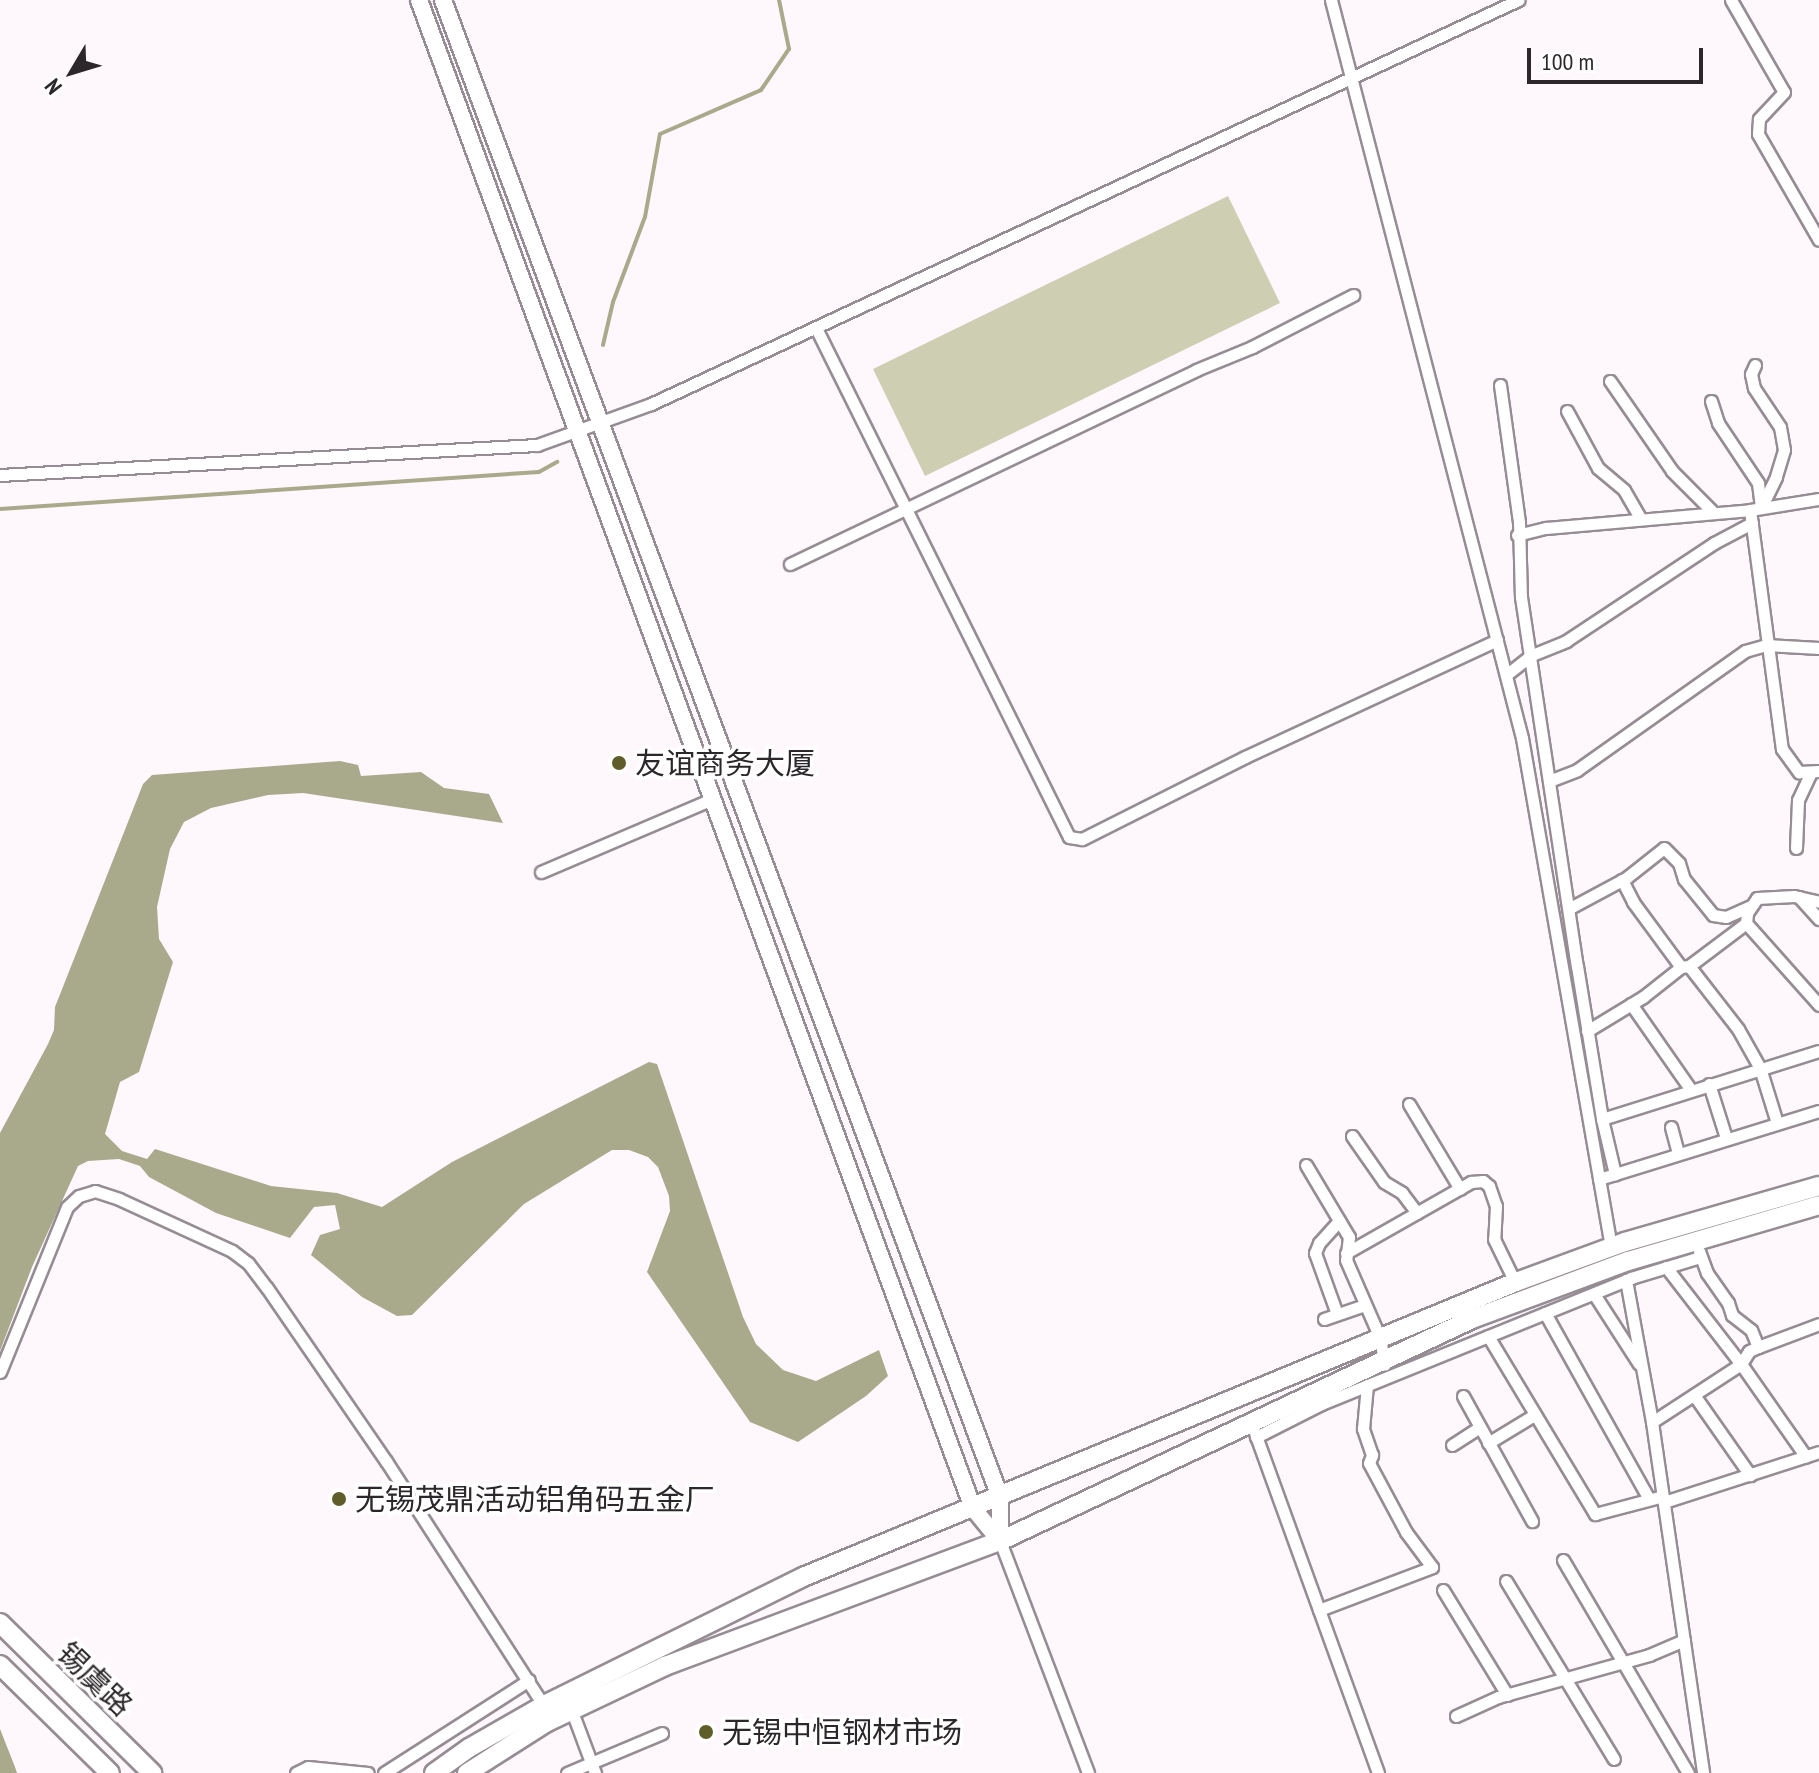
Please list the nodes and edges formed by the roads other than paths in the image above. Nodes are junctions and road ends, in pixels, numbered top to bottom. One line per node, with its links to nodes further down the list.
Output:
1 (419, 0): 16 (main road)
2 (443, 0): 15 (main road)
3 (1331, 0): 6 (street)
4 (1518, 0): 6 (street)
5 (1731, 0): 7 (street)
6 (1352, 78): 9 (street); 26 (street)
7 (1819, 240)
8 (1353, 295): 19 (street)
9 (816, 328): 15 (street); 19 (street)
10 (1755, 365): 20 (street)
11 (1610, 381): 21 (street)
12 (1500, 385): 24 (street)
13 (1711, 401): 20 (street)
14 (1567, 411): 22 (street)
15 (600, 423): 16 (street); 98 (main road)
16 (577, 431): 17 (street); 33 (main road)
17 (0, 475)
18 (1819, 499): 20 (street)
19 (906, 507): 25 (street); 26 (street)
20 (1756, 508): 21 (street); 23 (street)
21 (1712, 511): 22 (street)
22 (1640, 518): 24 (street)
23 (1752, 523): 27 (street); 29 (street)
24 (1517, 535): 29 (street)
25 (790, 564)
26 (1497, 640): 30 (street)
27 (1766, 645): 28 (street); 31 (street); 32 (street)
28 (1819, 648)
29 (1532, 655): 30 (street); 32 (street)
30 (1506, 675): 61 (street)
31 (1815, 772): 34 (street)
32 (1549, 781): 40 (street)
33 (712, 799): 35 (street); 101 (main road)
34 (1796, 848)
35 (541, 872)
36 (1622, 880): 39 (street); 40 (street); 43 (street)
37 (1799, 897): 38 (street); 39 (street); 41 (street)
38 (1819, 902)
39 (1751, 906): 42 (street)
40 (1570, 908): 46 (street)
41 (1819, 919)
42 (1746, 923): 43 (street); 45 (street)
43 (1685, 966): 44 (street); 48 (street)
44 (1631, 1004): 46 (street); 50 (street)
45 (1819, 1005)
46 (1587, 1031): 53 (street)
47 (1819, 1051): 48 (street)
48 (1760, 1068): 49 (street); 54 (street)
49 (1709, 1084): 50 (street); 57 (street)
50 (1691, 1090): 53 (street)
51 (1409, 1104): 63 (street)
52 (1819, 1111): 54 (street)
53 (1602, 1119): 60 (street)
54 (1777, 1123): 57 (street)
55 (1671, 1127): 58 (street)
56 (1352, 1136): 65 (street)
57 (1726, 1138): 58 (street)
58 (1678, 1154): 60 (street)
59 (1306, 1165): 66 (street)
60 (1615, 1174): 61 (street)
61 (1599, 1179): 67 (street)
62 (1819, 1186): 67 (main road)
63 (1460, 1189): 65 (street); 72 (street)
64 (1819, 1205): 68 (main road)
65 (1417, 1213): 69 (street)
66 (1339, 1221): 69 (street); 76 (street)
67 (1611, 1247): 72 (main road)
68 (1698, 1249): 70 (street); 81 (street); 83 (main road)
69 (1346, 1253): 74 (street)
70 (1666, 1267): 71 (street); 82 (street)
71 (1626, 1280): 73 (street); 84 (street)
72 (1515, 1282): 80 (main road)
73 (1594, 1294): 75 (street); 84 (street)
74 (1365, 1305): 76 (street); 80 (street)
75 (1545, 1313): 79 (street); 99 (street)
76 (1337, 1314): 77 (street)
77 (1324, 1319)
78 (1819, 1324): 81 (street)
79 (1488, 1336): 83 (street); 89 (street)
80 (1380, 1338): 83 (street); 98 (main road)
81 (1758, 1347): 82 (street)
82 (1741, 1364): 87 (street); 96 (street)
83 (1386, 1368): 86 (street); 92 (main road)
84 (1643, 1369): 90 (street)
85 (0, 1372): 113 (street)
86 (1367, 1385): 92 (street); 107 (street)
87 (1694, 1395): 90 (street); 97 (street)
88 (1463, 1396): 91 (street)
89 (1534, 1415): 93 (street); 99 (street)
90 (1652, 1422): 100 (street)
91 (1480, 1427): 93 (street); 94 (street)
92 (1253, 1429): 103 (main road); 107 (street)
93 (1488, 1443): 102 (street)
94 (1452, 1445)
95 (1819, 1452): 96 (street)
96 (1806, 1457): 97 (street)
97 (1750, 1475): 100 (street)
98 (1000, 1497): 101 (main road); 103 (main road)
99 (1649, 1499): 100 (street)
100 (1664, 1499): 109 (street)
101 (973, 1508): 103 (main road); 115 (main road)
102 (1532, 1521)
103 (1000, 1541): 115 (main road); 130 (street)
104 (1563, 1560): 110 (street)
105 (1506, 1581): 112 (street)
106 (1443, 1590): 114 (street)
107 (1319, 1610): 131 (street)
108 (0, 1623): 122 (main road, 锡虞路)
109 (1684, 1640): 110 (street); 133 (street)
110 (1623, 1661): 112 (street); 132 (street)
111 (0, 1665): 121 (main road, 锡虞路)
112 (1564, 1679): 114 (street); 119 (street)
113 (529, 1680): 116 (street); 125 (street)
114 (1507, 1695): 117 (street)
115 (568, 1703): 116 (main road); 120 (street); 127 (main road)
116 (544, 1706): 126 (main road)
117 (1456, 1716)
118 (662, 1733): 120 (street)
119 (1614, 1759)
120 (590, 1761): 128 (street); 129 (street)
121 (110, 1773)
122 (152, 1773)
123 (296, 1773): 124 (street)
124 (368, 1773)
125 (384, 1773)
126 (434, 1773)
127 (467, 1773)
128 (567, 1773)
129 (595, 1773)
130 (1088, 1773)
131 (1378, 1773)
132 (1688, 1773)
133 (1703, 1773)

